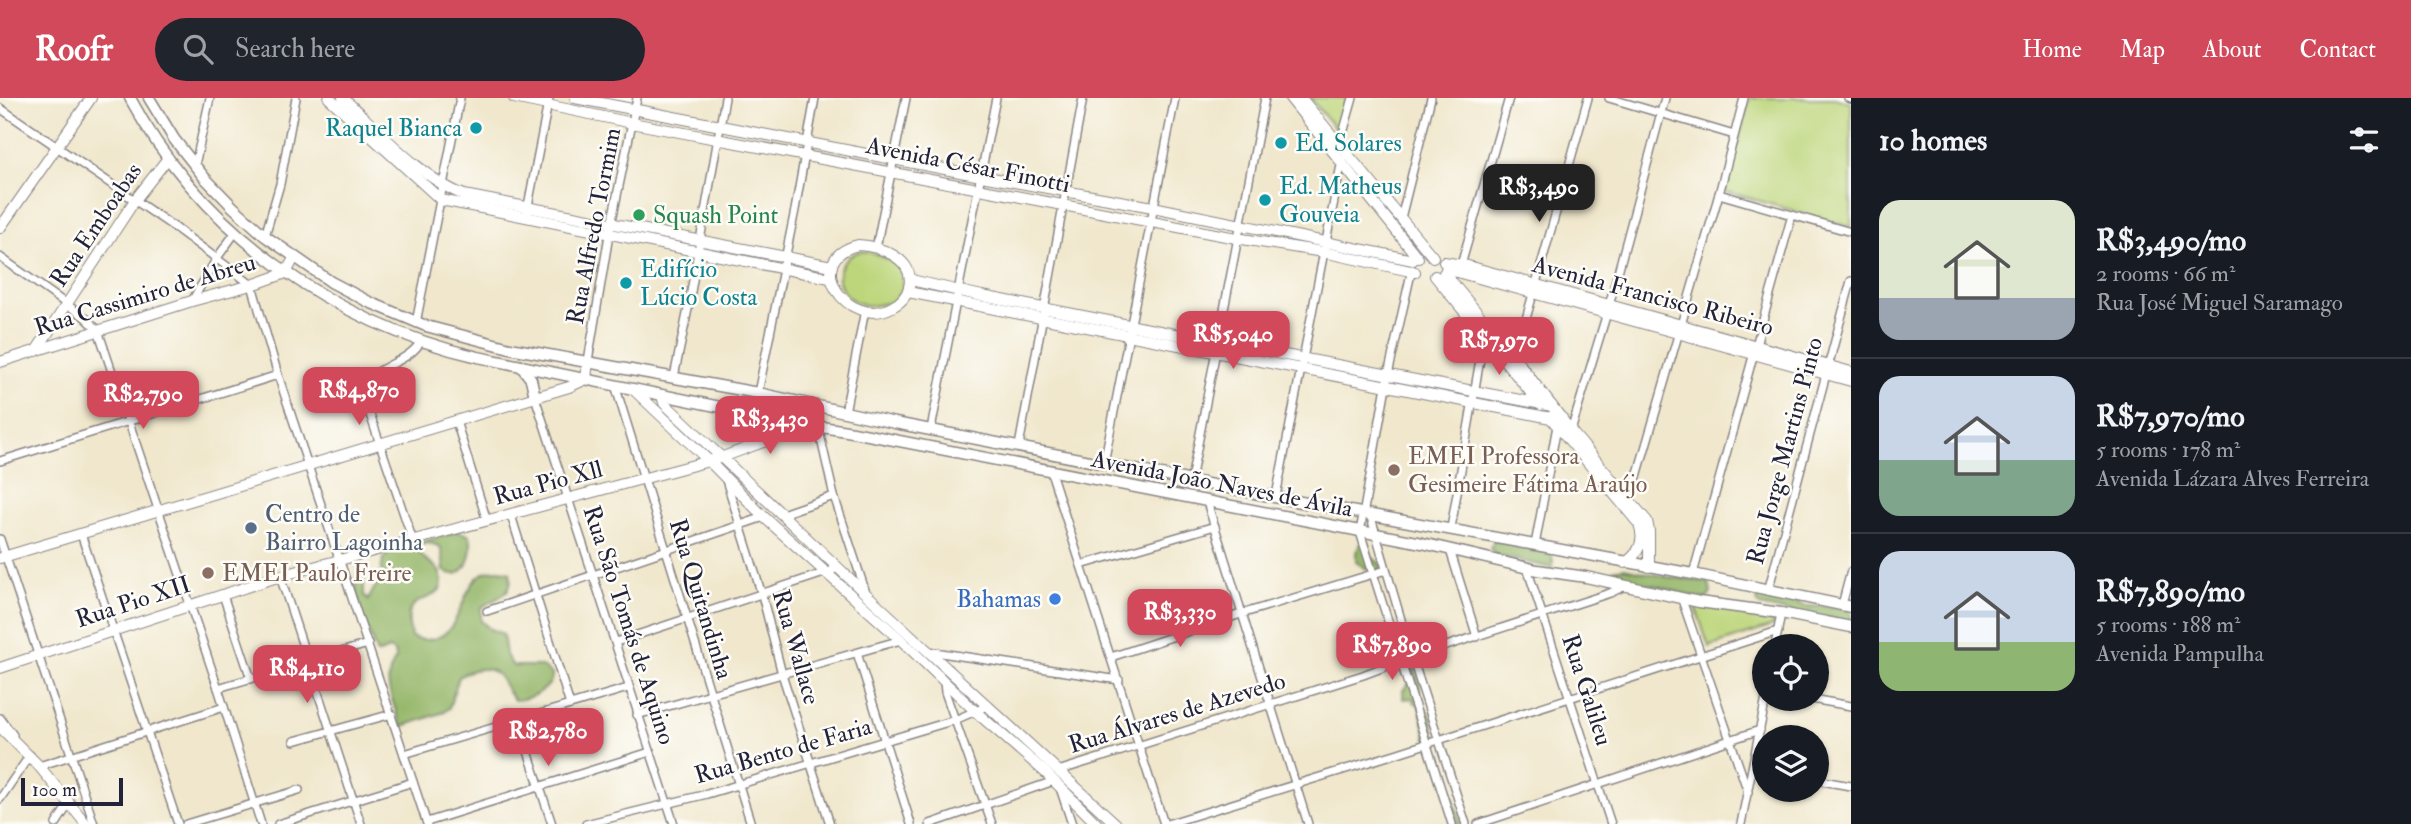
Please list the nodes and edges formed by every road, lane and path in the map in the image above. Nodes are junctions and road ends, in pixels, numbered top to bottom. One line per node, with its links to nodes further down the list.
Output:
1 (91, 98): 38 (main road)
2 (130, 98): 40 (main road, Avenida João Naves de Ávila)
3 (149, 98): 43 (main road, Avenida João Naves de Ávila)
4 (210, 98): 43 (street)
5 (296, 98): 65 (street)
6 (329, 98): 51 (main road)
7 (343, 98): 46 (main road)
8 (460, 98): 46 (street)
9 (514, 98): 27 (main road, Avenida César Finotti)
10 (575, 98): 30 (main road, Avenida César Finotti)
11 (637, 98): 30 (street, Rua Alfredo Tormim)
12 (725, 98): 33 (street)
13 (815, 98): 36 (street)
14 (906, 98): 41 (street)
15 (996, 98): 45 (street)
16 (1083, 98): 48 (street)
17 (1175, 98): 54 (street)
18 (1265, 98): 60 (street)
19 (1290, 98): 28 (main road)
20 (1353, 98): 37 (street)
21 (1432, 98): 57 (street)
22 (1509, 98): 76 (street)
23 (1588, 98): 85 (street)
24 (1609, 98): 31 (street)
25 (1665, 98): 31 (street)
26 (1744, 98): 34 (street)
27 (548, 101): 32 (main road, Avenida César Finotti); 53 (street)
28 (1302, 104): 37 (main road); 42 (main road)
29 (0, 108): 38 (street)
30 (635, 110): 32 (street, Rua Alfredo Tormim); 33 (main road, Avenida César Finotti)
31 (1661, 112): 34 (street); 90 (street)
32 (632, 124): 35 (main road, Avenida César Finotti); 59 (street, Rua Alfredo Tormim)
33 (720, 125): 35 (street); 36 (main road, Avenida César Finotti)
34 (1734, 135): 49 (street)
35 (718, 139): 39 (main road, Avenida César Finotti); 68 (street)
36 (807, 143): 39 (street); 41 (main road, Avenida César Finotti)
37 (1340, 144): 57 (main road)
38 (57, 146): 50 (street); 61 (main road)
39 (806, 156): 44 (main road, Avenida César Finotti); 75 (street)
40 (168, 158): 50 (main road, Rua Emboabas); 63 (main road, Avenida João Naves de Ávila)
41 (895, 158): 44 (street); 45 (main road, Avenida César Finotti)
42 (1342, 160): 67 (street); 78 (main road)
43 (195, 165): 65 (main road, Avenida João Naves de Ávila)
44 (892, 172): 47 (main road, Avenida César Finotti); 69 (street)
45 (981, 176): 47 (street); 48 (main road, Avenida César Finotti)
46 (444, 184): 51 (street); 53 (main road)
47 (978, 190): 52 (main road, Avenida César Finotti); 87 (street)
48 (1067, 191): 52 (street); 54 (main road, Avenida César Finotti)
49 (1719, 194): 55 (street); 94 (street)
50 (135, 200): 73 (street); 89 (main road, Rua Emboabas)
51 (441, 200): 56 (main road); 93 (street)
52 (1064, 205): 58 (main road, Avenida César Finotti); 92 (street)
53 (528, 207): 56 (street); 59 (main road)
54 (1153, 207): 58 (street); 60 (main road, Avenida César Finotti)
55 (1792, 215): 62 (street); 100 (street)
56 (525, 218): 64 (main road)
57 (1401, 218): 72 (main road)
58 (1150, 220): 66 (main road, Avenida César Finotti); 96 (street)
59 (613, 224): 64 (street, Rua Alfredo Tormim); 68 (main road)
60 (1238, 225): 66 (street); 67 (main road, Avenida César Finotti)
61 (0, 228)
62 (1851, 232)
63 (235, 233): 73 (street); 80 (main road, Avenida João Naves de Ávila)
64 (609, 235): 68 (main road); 103 (street, Rua Alfredo Tormim)
65 (265, 236): 74 (main road, Avenida João Naves de Ávila)
66 (1236, 238): 70 (main road, Avenida César Finotti); 99 (street)
67 (1326, 241): 70 (street); 78 (main road, Avenida César Finotti)
68 (699, 247): 75 (main road); 110 (street)
69 (876, 248): 77 (main road); 82 (main road)
70 (1323, 252): 78 (main road, Avenida César Finotti); 105 (street)
71 (0, 257): 89 (street)
72 (1433, 257): 78 (main road); 79 (main road)
73 (217, 258): 84 (street); 88 (street)
74 (294, 258): 80 (main road, Rua Cassimiro de Abreu); 93 (main road, Avenida João Naves de Ávila)
75 (784, 263): 77 (main road); 81 (main road); 116 (street)
76 (1461, 265): 79 (main road, Avenida Francisco Ribeiro); 85 (main road, Avenida Francisco Ribeiro)
77 (832, 266): 81 (main road)
78 (1414, 266): 79 (main road); 112 (street)
79 (1442, 270): 85 (main road, Avenida Francisco Ribeiro); 97 (main road); 102 (main road)
80 (286, 273): 84 (main road, Rua Cassimiro de Abreu); 98 (main road, Avenida João Naves de Ávila)
81 (830, 278): 91 (main road)
82 (911, 280): 86 (main road); 87 (main road)
83 (1851, 281): 107 (street, Rua Jorge Martins Pinto)
84 (252, 285): 88 (main road, Rua Cassimiro de Abreu); 109 (street)
85 (1535, 289): 90 (main road, Avenida Francisco Ribeiro); 102 (street)
86 (908, 292): 87 (main road); 91 (main road)
87 (957, 296): 92 (main road); 129 (street)
88 (192, 301): 95 (main road, Rua Cassimiro de Abreu)
89 (67, 305): 95 (street); 101 (main road, Rua Emboabas)
90 (1608, 309): 94 (main road, Avenida Francisco Ribeiro); 130 (street)
91 (865, 310): 123 (street)
92 (1043, 313): 96 (main road); 132 (street)
93 (416, 323): 103 (main road, Avenida João Naves de Ávila)
94 (1680, 329): 100 (main road, Avenida Francisco Ribeiro); 146 (street)
95 (98, 330): 101 (main road, Rua Cassimiro de Abreu); 124 (street)
96 (1129, 330): 99 (main road); 136 (street)
97 (1484, 336): 119 (street); 121 (main road)
98 (421, 341): 106 (main road, Avenida João Naves de Ávila); 131 (street)
99 (1215, 347): 105 (main road); 141 (street)
100 (1754, 350): 107 (main road, Avenida Francisco Ribeiro); 175 (street)
101 (36, 351): 104 (main road, Rua Cassimiro de Abreu)
102 (1515, 358): 122 (main road)
103 (588, 361): 110 (main road, Avenida João Naves de Ávila); 111 (main road)
104 (0, 362)
105 (1302, 363): 112 (main road); 143 (street)
106 (522, 366): 111 (main road, Avenida João Naves de Ávila); 118 (main road)
107 (1827, 370): 108 (main road, Avenida Francisco Ribeiro); 113 (main road, Avenida Francisco Ribeiro); 179 (street, Rua Jorge Martins Pinto)
108 (1851, 372)
109 (278, 375): 124 (street); 137 (street)
110 (674, 377): 116 (main road, Avenida João Naves de Ávila)
111 (586, 379): 114 (main road, Avenida João Naves de Ávila); 118 (main road)
112 (1387, 381): 119 (main road); 148 (street)
113 (1851, 381)
114 (615, 385): 115 (main road, Avenida João Naves de Ávila); 139 (street, Rua Quitandinha)
115 (634, 390): 117 (main road, Avenida João Naves de Ávila); 135 (main road)
116 (758, 393): 120 (main road, Avenida João Naves de Ávila)
117 (662, 395): 127 (main road, Avenida João Naves de Ávila); 133 (main road)
118 (535, 397): 125 (main road); 144 (street, Rua São Tomás de Aquino)
119 (1475, 398): 121 (main road); 126 (main road); 155 (street)
120 (804, 404): 123 (main road, Avenida João Naves de Ávila); 127 (main road)
121 (1541, 405): 122 (main road); 126 (main road)
122 (1552, 406): 126 (main road)
123 (845, 412): 129 (main road, Avenida João Naves de Ávila)
124 (127, 421): 134 (street); 147 (street)
125 (456, 421): 131 (main road); 152 (street)
126 (1557, 421): 130 (main road); 146 (main road); 161 (street)
127 (803, 424): 128 (main road, Avenida João Naves de Ávila); 133 (main road, Rua Pio Xll)
128 (818, 426): 138 (main road, Avenida João Naves de Ávila); 142 (street)
129 (931, 429): 132 (main road, Avenida João Naves de Ávila)
130 (1571, 431): 146 (main road)
131 (380, 444): 137 (main road); 160 (street)
132 (1019, 446): 136 (main road, Avenida João Naves de Ávila)
133 (722, 457): 135 (main road, Rua Pio Xll); 149 (main road)
134 (0, 461)
135 (709, 461): 139 (main road, Rua Pio Xll); 140 (main road)
136 (1104, 463): 141 (main road, Avenida João Naves de Ávila)
137 (308, 464): 147 (main road); 165 (street)
138 (1051, 472): 145 (main road, Avenida João Naves de Ávila); 167 (street)
139 (643, 480): 144 (main road, Rua Pio Xll); 162 (street, Rua Quitandinha)
140 (725, 480): 151 (main road); 153 (street, Rua Wallace)
141 (1191, 480): 143 (main road, Avenida João Naves de Ávila)
142 (834, 496): 149 (street); 183 (street)
143 (1276, 496): 148 (main road, Avenida João Naves de Ávila)
144 (568, 499): 150 (main road, Rua Pio Xll); 176 (street, Rua São Tomás de Aquino)
145 (1207, 502): 154 (street); 156 (main road, Avenida João Naves de Ávila)
146 (1628, 505): 166 (main road); 169 (main road)
147 (158, 510): 157 (main road); 185 (street)
148 (1367, 513): 155 (main road, Avenida João Naves de Ávila); 156 (street); 158 (street)
149 (782, 514): 170 (main road)
150 (511, 515): 152 (main road, Rua Pio Xll); 182 (street)
151 (764, 517): 153 (street); 173 (main road)
152 (486, 521): 160 (main road, Rua Pio Xll)
153 (739, 525): 162 (street); 181 (street, Rua Wallace)
154 (1215, 526): 167 (street); 189 (street)
155 (1451, 528): 161 (main road, Avenida João Naves de Ávila)
156 (1360, 532): 158 (main road, Avenida João Naves de Ávila); 174 (street)
157 (81, 534): 164 (main road); 193 (street)
158 (1376, 535): 163 (main road, Avenida João Naves de Ávila); 171 (street)
159 (0, 539): 164 (street)
160 (413, 541): 165 (main road, Rua Pio Xll)
161 (1535, 545): 166 (main road, Avenida João Naves de Ávila)
162 (665, 549): 176 (street); 191 (street, Rua Quitandinha)
163 (1450, 550): 168 (main road, Avenida João Naves de Ávila); 196 (street)
164 (3, 557): 202 (street)
165 (339, 561): 177 (main road, Rua Pio Xll); 199 (street)
166 (1625, 563): 169 (main road, Avenida João Naves de Ávila)
167 (1082, 565): 204 (street)
168 (1526, 567): 178 (main road, Avenida João Naves de Ávila); 190 (street, Rua Galileu)
169 (1649, 567): 175 (main road, Avenida João Naves de Ávila)
170 (839, 568): 173 (street); 183 (main road)
171 (1386, 570): 174 (street); 205 (street)
172 (1851, 571): 186 (street)
173 (824, 572): 181 (street); 197 (main road)
174 (1371, 574): 189 (street); 206 (street)
175 (1693, 574): 179 (main road, Avenida João Naves de Ávila)
176 (593, 575): 182 (street); 198 (street, Rua São Tomás de Aquino)
177 (279, 576): 180 (main road, Rua Pio XII); 207 (street)
178 (1626, 586): 184 (main road, Avenida João Naves de Ávila); 190 (street, Rua Álvares de Azevedo)
179 (1768, 590): 186 (main road, Avenida João Naves de Ávila)
180 (223, 595): 185 (main road, Rua Pio XII); 211 (street)
181 (762, 595): 191 (street); 209 (street, Rua Wallace)
182 (535, 596): 187 (street); 221 (street)
183 (867, 596): 200 (main road)
184 (1681, 597): 188 (main road, Avenida João Naves de Ávila); 203 (street)
185 (189, 606): 193 (main road, Rua Pio XII); 213 (street)
186 (1846, 606)
187 (487, 611)
188 (1781, 613): 192 (main road, Avenida João Naves de Ávila); 194 (street)
189 (1241, 614): 204 (street); 219 (street)
190 (1542, 614): 196 (street, Rua Álvares de Azevedo); 216 (street, Rua Galileu)
191 (687, 620): 198 (street); 215 (street, Rua Quitandinha)
192 (1851, 627)
193 (114, 630): 202 (main road, Rua Pio XII); 233 (street)
194 (1778, 631): 195 (street); 203 (street)
195 (1777, 634)
196 (1477, 637): 205 (street, Rua Álvares de Azevedo)
197 (901, 640): 201 (street); 210 (main road)
198 (616, 642): 214 (street, Rua São Tomás de Aquino)
199 (368, 643): 207 (street); 226 (street)
200 (927, 651): 210 (main road); 212 (street)
201 (857, 653): 209 (street); 238 (street)
202 (37, 655): 208 (main road, Rua Pio XII); 244 (street)
203 (1702, 655): 216 (street); 236 (street)
204 (1111, 657): 212 (street)
205 (1412, 657): 206 (street, Rua Álvares de Azevedo); 217 (street)
206 (1400, 661): 219 (street, Rua Álvares de Azevedo); 220 (street)
207 (308, 662): 211 (street); 232 (street)
208 (0, 668)
209 (782, 674): 215 (street); 245 (street, Rua Wallace)
210 (948, 678): 222 (main road); 225 (main road); 229 (street)
211 (251, 679): 213 (street)
212 (1119, 680): 240 (street)
213 (218, 688): 224 (street)
214 (628, 688): 221 (street); 227 (street, Rua São Tomás de Aquino)
215 (710, 696): 227 (street); 251 (street, Rua Quitandinha)
216 (1569, 697): 235 (street); 253 (street, Rua Galileu)
217 (1427, 699): 220 (street); 235 (street)
218 (1829, 702): 223 (street)
219 (1269, 703): 240 (street, Rua Álvares de Azevedo); 252 (street)
220 (1414, 703): 239 (street)
221 (570, 705): 230 (street)
222 (987, 706): 225 (street, Rua Bento de Faria); 248 (main road)
223 (1851, 706)
224 (224, 707): 233 (street); 261 (street)
225 (976, 712): 229 (street, Rua Bento de Faria); 248 (main road)
226 (392, 714): 232 (street); 242 (street)
227 (637, 715): 241 (street, Rua São Tomás de Aquino)
228 (0, 718): 243 (street)
229 (955, 720): 238 (street, Rua Bento de Faria); 263 (street)
230 (518, 721): 242 (street); 255 (street)
231 (0, 727): 243 (main road)
232 (331, 730): 237 (street); 259 (street)
233 (148, 733): 244 (street); 269 (street)
234 (1752, 733): 236 (street)
235 (1440, 739): 239 (street); 288 (street)
236 (1730, 740): 253 (street); 257 (street)
237 (294, 741)
238 (883, 741): 245 (street, Rua Bento de Faria); 279 (street)
239 (1426, 743): 252 (street); 287 (street)
240 (1140, 745): 248 (street, Rua Álvares de Azevedo); 285 (street)
241 (650, 752): 255 (street); 262 (street, Rua São Tomás de Aquino)
242 (404, 754): 249 (street)
243 (30, 756): 246 (main road); 258 (street)
244 (72, 756): 246 (street); 268 (street)
245 (810, 763): 251 (street, Rua Bento de Faria); 278 (street, Rua Wallace)
246 (39, 766): 260 (main road)
247 (1752, 769): 257 (street)
248 (1057, 779): 263 (street, Rua Álvares de Azevedo); 282 (street); 283 (main road); 284 (main road)
249 (413, 782): 259 (street); 265 (street)
250 (1829, 782): 254 (street)
251 (738, 784): 262 (street, Rua Bento de Faria); 277 (street, Rua Quitandinha)
252 (1295, 785): 285 (street); 286 (street)
253 (1596, 785): 289 (street); 290 (street, Rua Galileu)
254 (1851, 786)
255 (539, 788): 265 (street); 274 (street)
256 (299, 790): 261 (street)
257 (1748, 792): 291 (street)
258 (0, 799)
259 (354, 801): 272 (street); 273 (street)
260 (70, 803): 266 (street); 267 (main road)
261 (254, 804): 270 (street); 271 (street)
262 (668, 804): 264 (street, Rua Bento de Faria); 276 (street, Rua São Tomás de Aquino)
263 (985, 806): 280 (street, Rua Álvares de Azevedo); 281 (street)
264 (612, 820): 275 (street, Rua Bento de Faria)
265 (427, 823)
266 (56, 824)
267 (86, 824)
268 (94, 824)
269 (178, 824)
270 (186, 824)
271 (261, 824)
272 (278, 824)
273 (361, 824)
274 (552, 824)
275 (586, 824)
276 (674, 824)
277 (751, 824)
278 (830, 824)
279 (911, 824)
280 (930, 824)
281 (992, 824)
282 (1072, 824)
283 (1097, 824)
284 (1116, 824)
285 (1165, 824)
286 (1308, 824)
287 (1452, 824)
288 (1466, 824)
289 (1478, 824)
290 (1611, 824)
291 (1741, 824)

